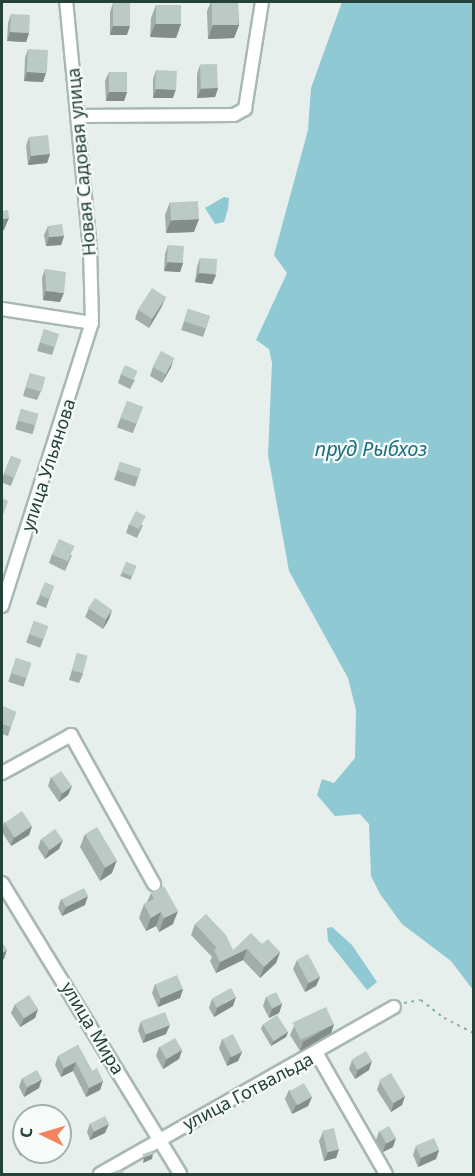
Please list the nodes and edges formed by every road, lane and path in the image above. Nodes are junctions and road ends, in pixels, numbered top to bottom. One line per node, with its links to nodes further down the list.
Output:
1 (66, 2): 3 (street, Новая Садовая улица)
2 (262, 2): 3 (street)
3 (77, 116): 5 (street, Новая Садовая улица)
4 (2, 309): 5 (street)
5 (92, 323): 6 (street, улица Ульянова)
6 (2, 606)
7 (2, 773): 9 (street)
8 (2, 883): 13 (street, улица Мира)
9 (154, 884)
10 (394, 1007): 11 (path); 12 (street, улица Готвальда)
11 (474, 1033)
12 (317, 1054): 13 (street, улица Готвальда); 16 (street)
13 (160, 1139): 14 (street, улица Готвальда); 15 (street, улица Мира)
14 (100, 1174)
15 (180, 1174)
16 (386, 1174)

